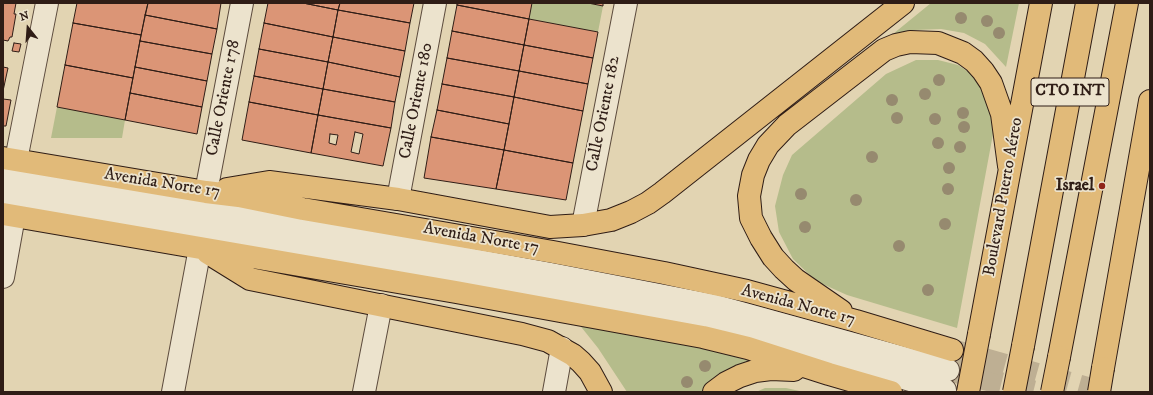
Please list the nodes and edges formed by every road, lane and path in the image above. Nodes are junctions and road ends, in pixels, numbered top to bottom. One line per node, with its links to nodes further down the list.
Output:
1 (47, 3): 10 (street)
2 (242, 3): 12 (street, Calle Oriente 178)
3 (435, 3): 14 (street, Calle Oriente 180)
4 (626, 3): 16 (street, Calle Oriente 182)
5 (903, 3): 16 (main road)
6 (1041, 3): 11 (main road, Boulevard Puerto Aéreo / CTO INT)
7 (1087, 3): 31 (main road, CTO INT, bridge)
8 (1127, 3): 32 (main road, CTO INT, bridge)
9 (1150, 101): 33 (main road, bridge)
10 (7, 164): 12 (main road, Avenida Norte 17); 22 (street)
11 (1009, 166): 20 (main road); 30 (main road, Boulevard Puerto Aéreo / CTO INT, bridge)
12 (206, 192): 14 (main road); 20 (main road, Avenida Norte 17)
13 (3, 195): 22 (street)
14 (398, 199): 16 (main road)
15 (9, 215): 17 (main road); 18 (street)
16 (583, 225)
17 (200, 248): 19 (main road); 23 (main road); 24 (street)
18 (3, 277)
19 (381, 305): 21 (main road); 25 (street)
20 (856, 321): 22 (main road, Avenida Norte 17)
21 (562, 348): 26 (street); 27 (main road)
22 (948, 370)
23 (829, 374): 28 (main road); 29 (main road)
24 (173, 392)
25 (364, 392)
26 (554, 392)
27 (601, 392)
28 (714, 392)
29 (891, 392)
30 (968, 392)
31 (1014, 392)
32 (1052, 392)
33 (1099, 392)

